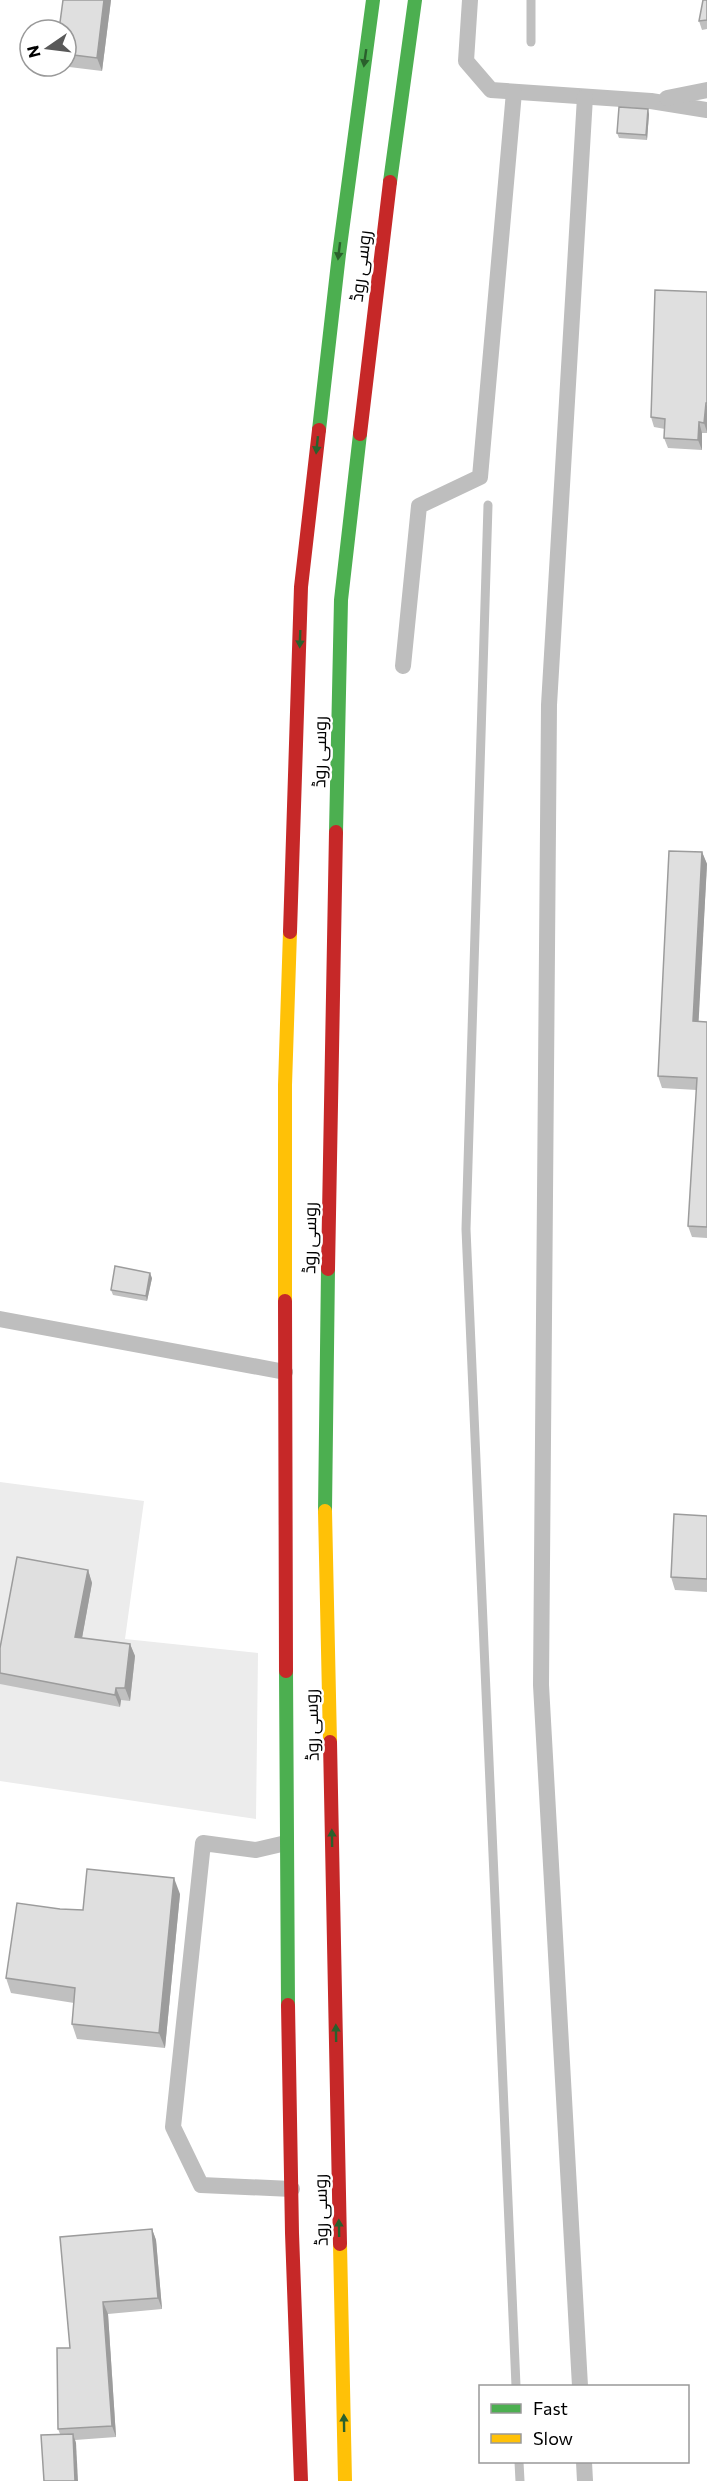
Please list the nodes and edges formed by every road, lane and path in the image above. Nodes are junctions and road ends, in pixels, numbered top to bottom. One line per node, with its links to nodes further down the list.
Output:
1 (373, 0): 11 (main road, روسی روڈ, one-way to 11)
2 (415, 0): 17 (main road, روسی روڈ, one-way to 2)
3 (470, 0): 5 (lane)
4 (707, 90): 7 (lane)
5 (514, 92): 6 (lane); 9 (lane)
6 (585, 97): 7 (lane); 14 (lane)
7 (651, 101): 8 (lane)
8 (707, 110)
9 (403, 666)
10 (0, 1319): 11 (lane)
11 (285, 1372): 12 (main road, روسی روڈ)
12 (286, 1843): 13 (main road, روسی روڈ); 13 (lane)
13 (297, 2189): 16 (main road, روسی روڈ)
14 (580, 2385)
15 (584, 2463): 18 (lane)
16 (301, 2481)
17 (345, 2481)
18 (585, 2481)

